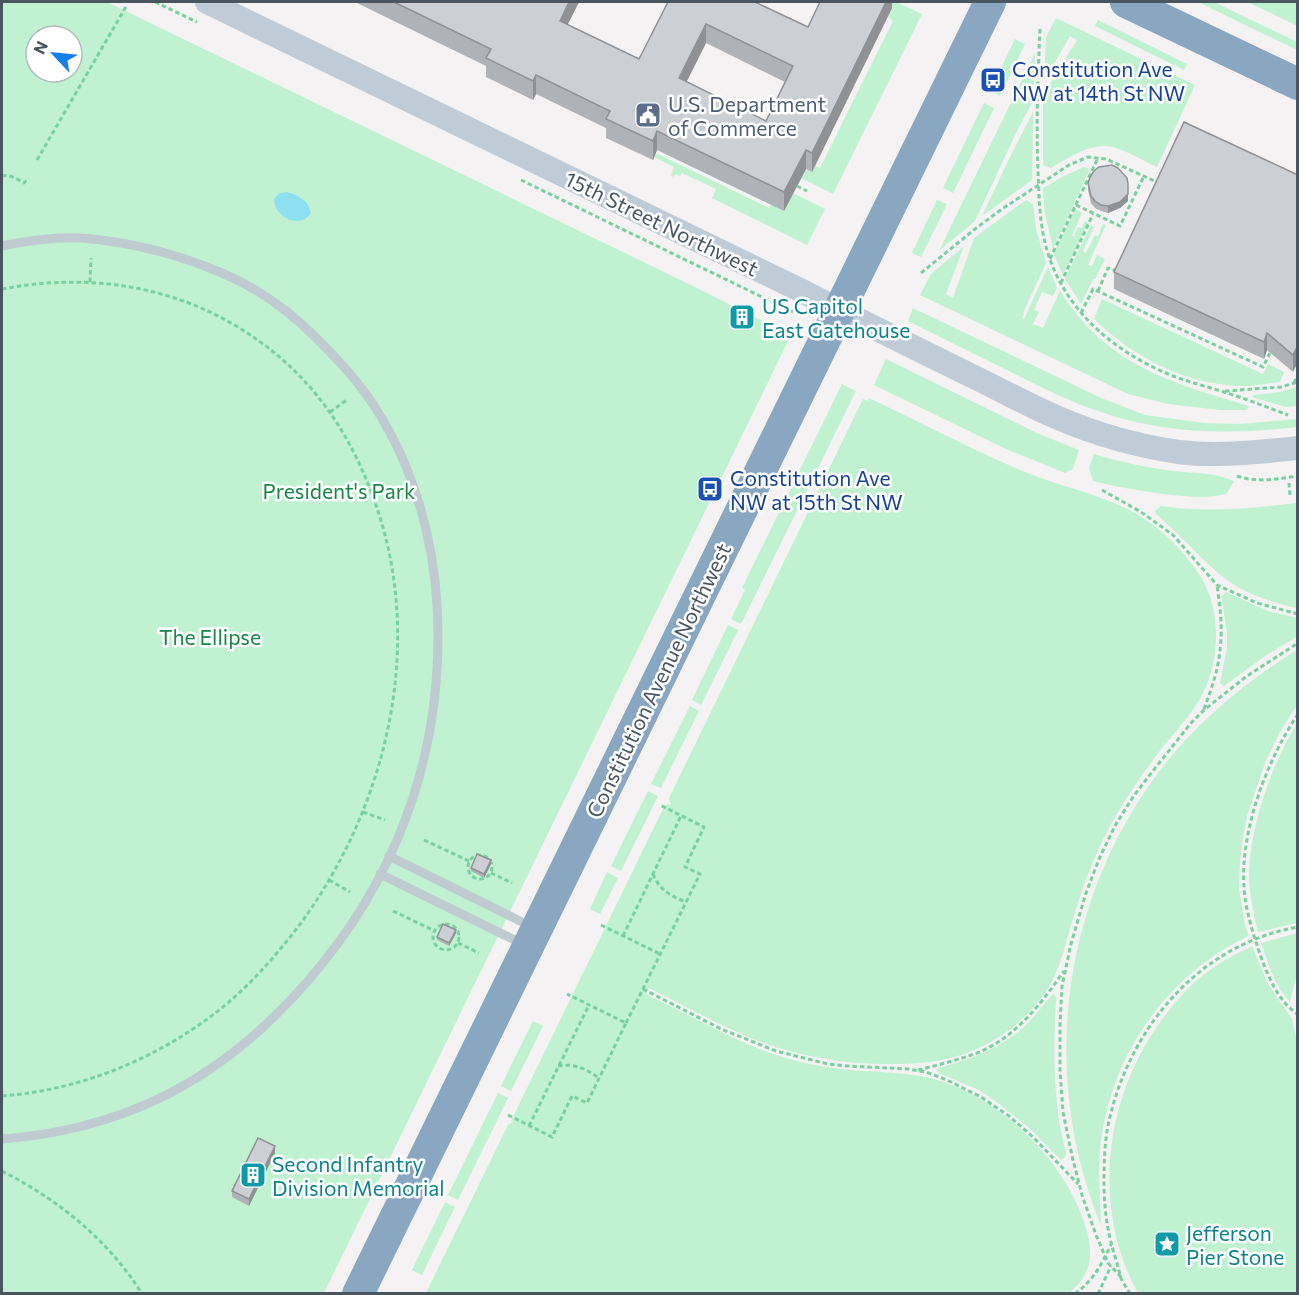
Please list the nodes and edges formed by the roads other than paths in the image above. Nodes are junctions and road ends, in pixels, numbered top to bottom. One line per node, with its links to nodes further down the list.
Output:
1 (207, 2): 6 (main road, 15th Street Northwest)
2 (990, 2): 6 (highway, Constitution Avenue Northwest)
3 (1126, 2): 4 (highway)
4 (1298, 84)
5 (2, 246): 8 (lane)
6 (839, 310): 7 (main road, 15th Street Northwest); 10 (highway, Constitution Avenue Northwest)
7 (1298, 448)
8 (389, 856): 9 (lane); 10 (lane)
9 (380, 874): 10 (lane); 11 (lane)
10 (532, 937): 12 (highway, Constitution Avenue Northwest)
11 (2, 1139)
12 (358, 1293)

